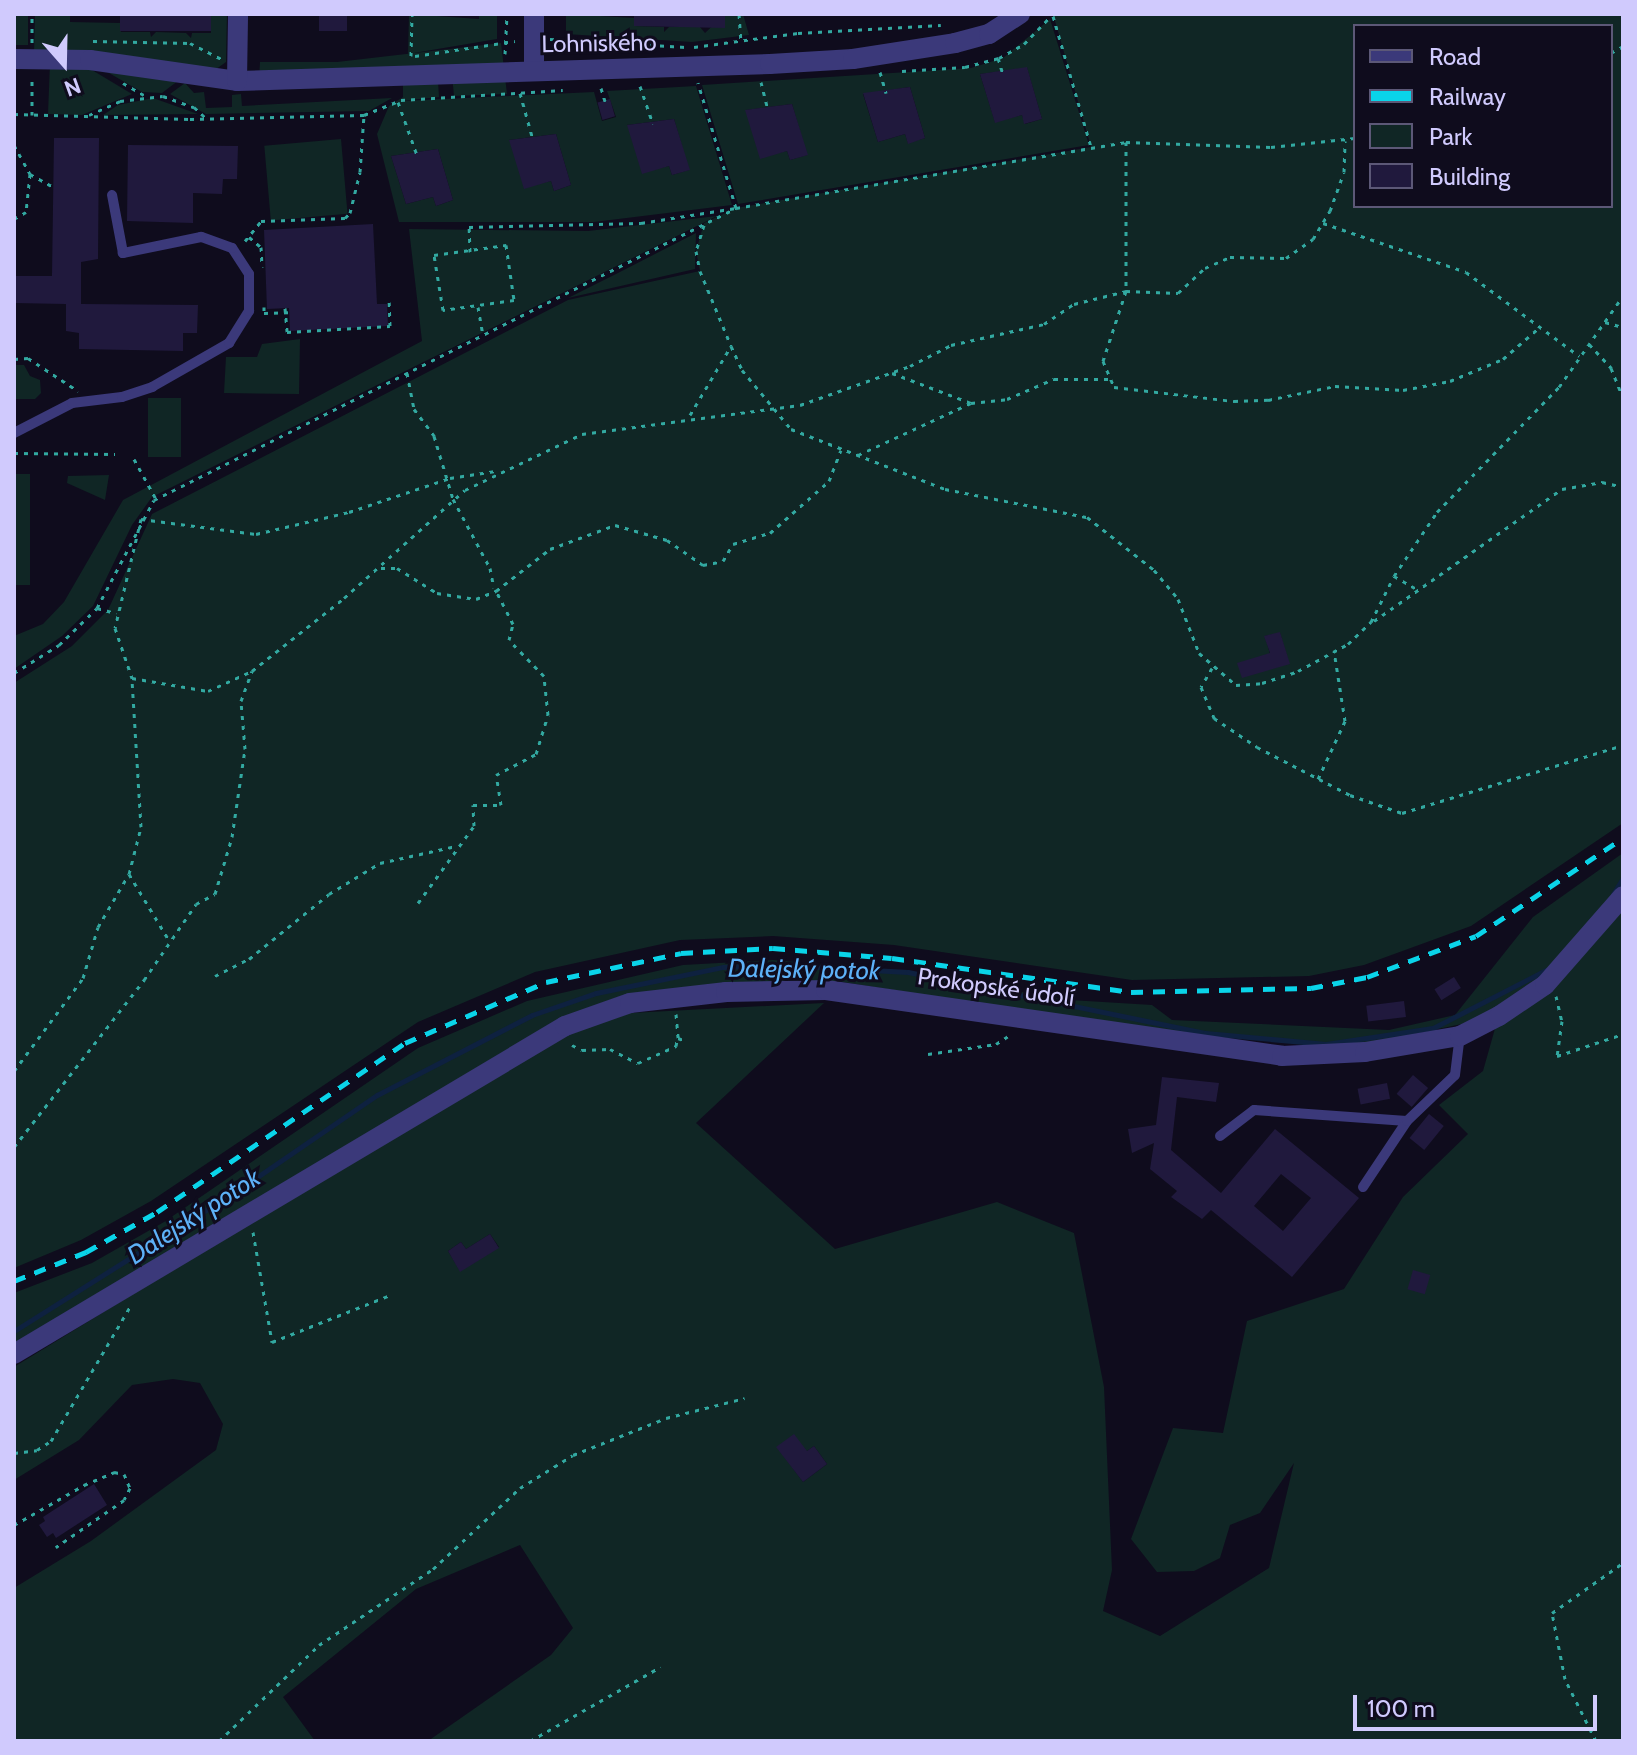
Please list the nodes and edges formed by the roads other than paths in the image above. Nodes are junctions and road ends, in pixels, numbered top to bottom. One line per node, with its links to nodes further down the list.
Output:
1 (238, 14): 6 (street)
2 (534, 14): 5 (street)
3 (1020, 14): 5 (street, Lohniského)
4 (14, 59): 6 (street, Lohniského)
5 (534, 69): 6 (street, Lohniského)
6 (238, 72)
7 (112, 195): 8 (lane)
8 (14, 433)
9 (1623, 896): 10 (street, Prokopské údolí)
10 (1460, 1036): 11 (lane); 14 (street, Prokopské údolí)
11 (1407, 1121): 12 (lane); 13 (lane)
12 (1220, 1136)
13 (1363, 1187)
14 (14, 1354)

